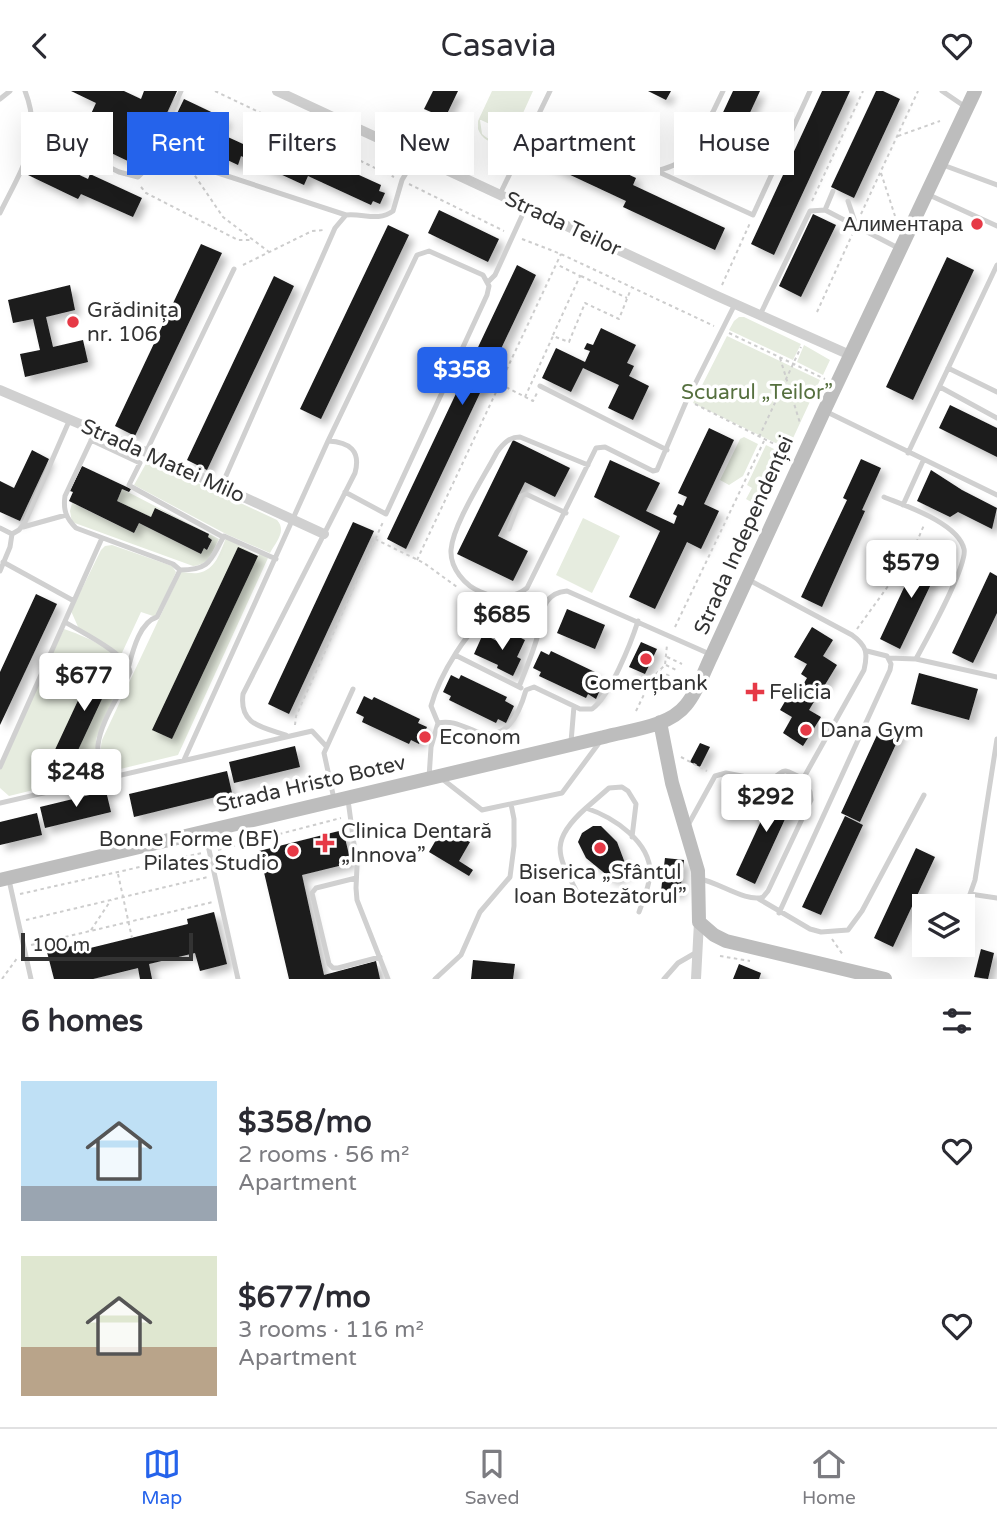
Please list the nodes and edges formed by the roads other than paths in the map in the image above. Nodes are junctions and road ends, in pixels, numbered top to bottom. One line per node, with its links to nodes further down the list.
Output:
1 (10, 91): 10 (lane)
2 (25, 91): 12 (lane)
3 (181, 91): 13 (lane)
4 (277, 91): 15 (street, Strada Teilor)
5 (550, 91): 14 (lane)
6 (723, 91): 18 (lane)
7 (810, 91): 19 (lane)
8 (942, 91): 11 (lane)
9 (975, 91): 11 (main road, Strada Independenței)
10 (0, 99)
11 (967, 108): 16 (main road, Strada Independenței)
12 (32, 112)
13 (172, 112)
14 (540, 112)
15 (375, 137)
16 (941, 163): 24 (lane); 27 (main road, Strada Independenței)
17 (21, 169): 31 (lane)
18 (660, 169)
19 (660, 173)
20 (224, 175): 32 (lane)
21 (405, 175): 32 (lane)
22 (458, 175): 26 (street, Strada Teilor)
23 (509, 175): 26 (lane)
24 (997, 185)
25 (833, 191): 30 (lane)
26 (500, 194): 29 (street, Strada Teilor)
27 (927, 194): 34 (lane); 35 (main road, Strada Independenței)
28 (848, 201): 33 (lane)
29 (526, 207): 38 (lane); 39 (street, Strada Teilor)
30 (825, 210): 33 (lane); 40 (lane)
31 (0, 213)
32 (346, 215): 57 (lane)
33 (856, 225): 35 (lane)
34 (997, 226)
35 (900, 249): 41 (main road, Strada Independenței)
36 (997, 265): 42 (lane)
37 (234, 269): 53 (lane)
38 (488, 282): 51 (lane); 58 (lane)
39 (735, 303): 40 (street, Strada Teilor); 52 (lane)
40 (760, 315): 41 (street, Strada Teilor)
41 (850, 355): 47 (main road, Strada Independenței)
42 (948, 368): 44 (lane); 46 (lane)
43 (540, 386): 52 (lane)
44 (940, 387): 48 (lane); 54 (lane)
45 (0, 390): 49 (street, Strada Matei Milo)
46 (997, 392)
47 (824, 411): 54 (lane); 76 (main road, Strada Independenței)
48 (997, 418)
49 (71, 419): 50 (street, Strada Matei Milo); 65 (lane)
50 (93, 435): 53 (street, Strada Matei Milo); 63 (lane); 70 (lane)
51 (328, 441): 58 (lane); 64 (lane)
52 (667, 450): 56 (lane)
53 (146, 452): 57 (street, Strada Matei Milo)
54 (908, 453): 55 (lane)
55 (923, 461): 59 (lane); 61 (lane)
56 (589, 465): 62 (lane); 62 (lane)
57 (221, 487): 64 (street, Strada Matei Milo)
58 (345, 492): 69 (lane)
59 (997, 495)
60 (884, 497): 61 (lane)
61 (903, 505): 85 (lane)
62 (566, 513): 67 (lane)
63 (66, 515): 65 (lane); 71 (lane)
64 (294, 520): 69 (street, Strada Matei Milo); 72 (lane)
65 (23, 527): 68 (lane)
66 (0, 528): 68 (lane)
67 (509, 529)
68 (12, 534): 73 (lane)
69 (324, 534): 94 (lane)
70 (223, 537): 72 (lane); 74 (lane)
71 (102, 538): 74 (lane); 77 (lane)
72 (276, 559): 99 (lane)
73 (4, 562): 75 (lane); 77 (lane)
74 (180, 570): 86 (lane)
75 (0, 571)
76 (746, 579): 81 (lane); 83 (main road, Strada Independenței)
77 (74, 601): 80 (lane)
78 (540, 617): 79 (lane); 82 (lane); 88 (lane)
79 (638, 621): 83 (lane); 91 (lane)
80 (65, 622): 86 (lane); 100 (lane)
81 (867, 651): 84 (lane); 103 (lane)
82 (455, 655): 88 (lane); 93 (lane)
83 (712, 655): 92 (main road, Strada Independenței)
84 (889, 659): 85 (lane); 121 (lane)
85 (916, 659): 87 (lane)
86 (129, 665): 101 (lane)
87 (997, 677)
88 (519, 687): 90 (lane)
89 (353, 689): 98 (lane)
90 (526, 691): 91 (lane); 93 (lane)
91 (574, 706): 97 (lane)
92 (660, 722): 95 (main road, Strada Hristo Botev); 109 (main road)
93 (438, 723): 102 (lane)
94 (286, 735): 98 (lane); 99 (lane)
95 (604, 737): 97 (main road, Strada Hristo Botev); 107 (lane)
96 (997, 739): 115 (lane)
97 (570, 745): 102 (main road, Strada Hristo Botev)
98 (326, 746): 105 (lane)
99 (184, 761): 101 (lane)
100 (0, 767)
101 (109, 777): 106 (lane)
102 (434, 777): 105 (main road, Strada Hristo Botev); 107 (lane)
103 (803, 779): 109 (lane); 118 (lane)
104 (924, 795): 121 (lane)
105 (341, 798): 110 (main road, Strada Hristo Botev); 112 (lane)
106 (0, 803)
107 (511, 804): 125 (lane)
108 (586, 809): 111 (lane); 111 (lane); 119 (lane)
109 (686, 829): 114 (main road)
110 (205, 830): 113 (main road, Strada Hristo Botev); 127 (lane)
111 (632, 837): 120 (lane)
112 (356, 878): 124 (lane); 124 (lane)
113 (4, 879): 126 (lane)
114 (699, 879): 118 (lane); 122 (main road)
115 (970, 894)
116 (975, 895): 117 (lane)
117 (997, 898)
118 (759, 899): 121 (lane)
119 (582, 902)
120 (639, 912)
121 (779, 913)
122 (699, 922): 123 (street); 131 (main road)
123 (697, 952): 129 (lane); 130 (street)
124 (380, 957): 128 (lane)
125 (439, 978)
126 (31, 979)
127 (238, 979)
128 (388, 979)
129 (664, 979)
130 (696, 979)
131 (885, 979)

